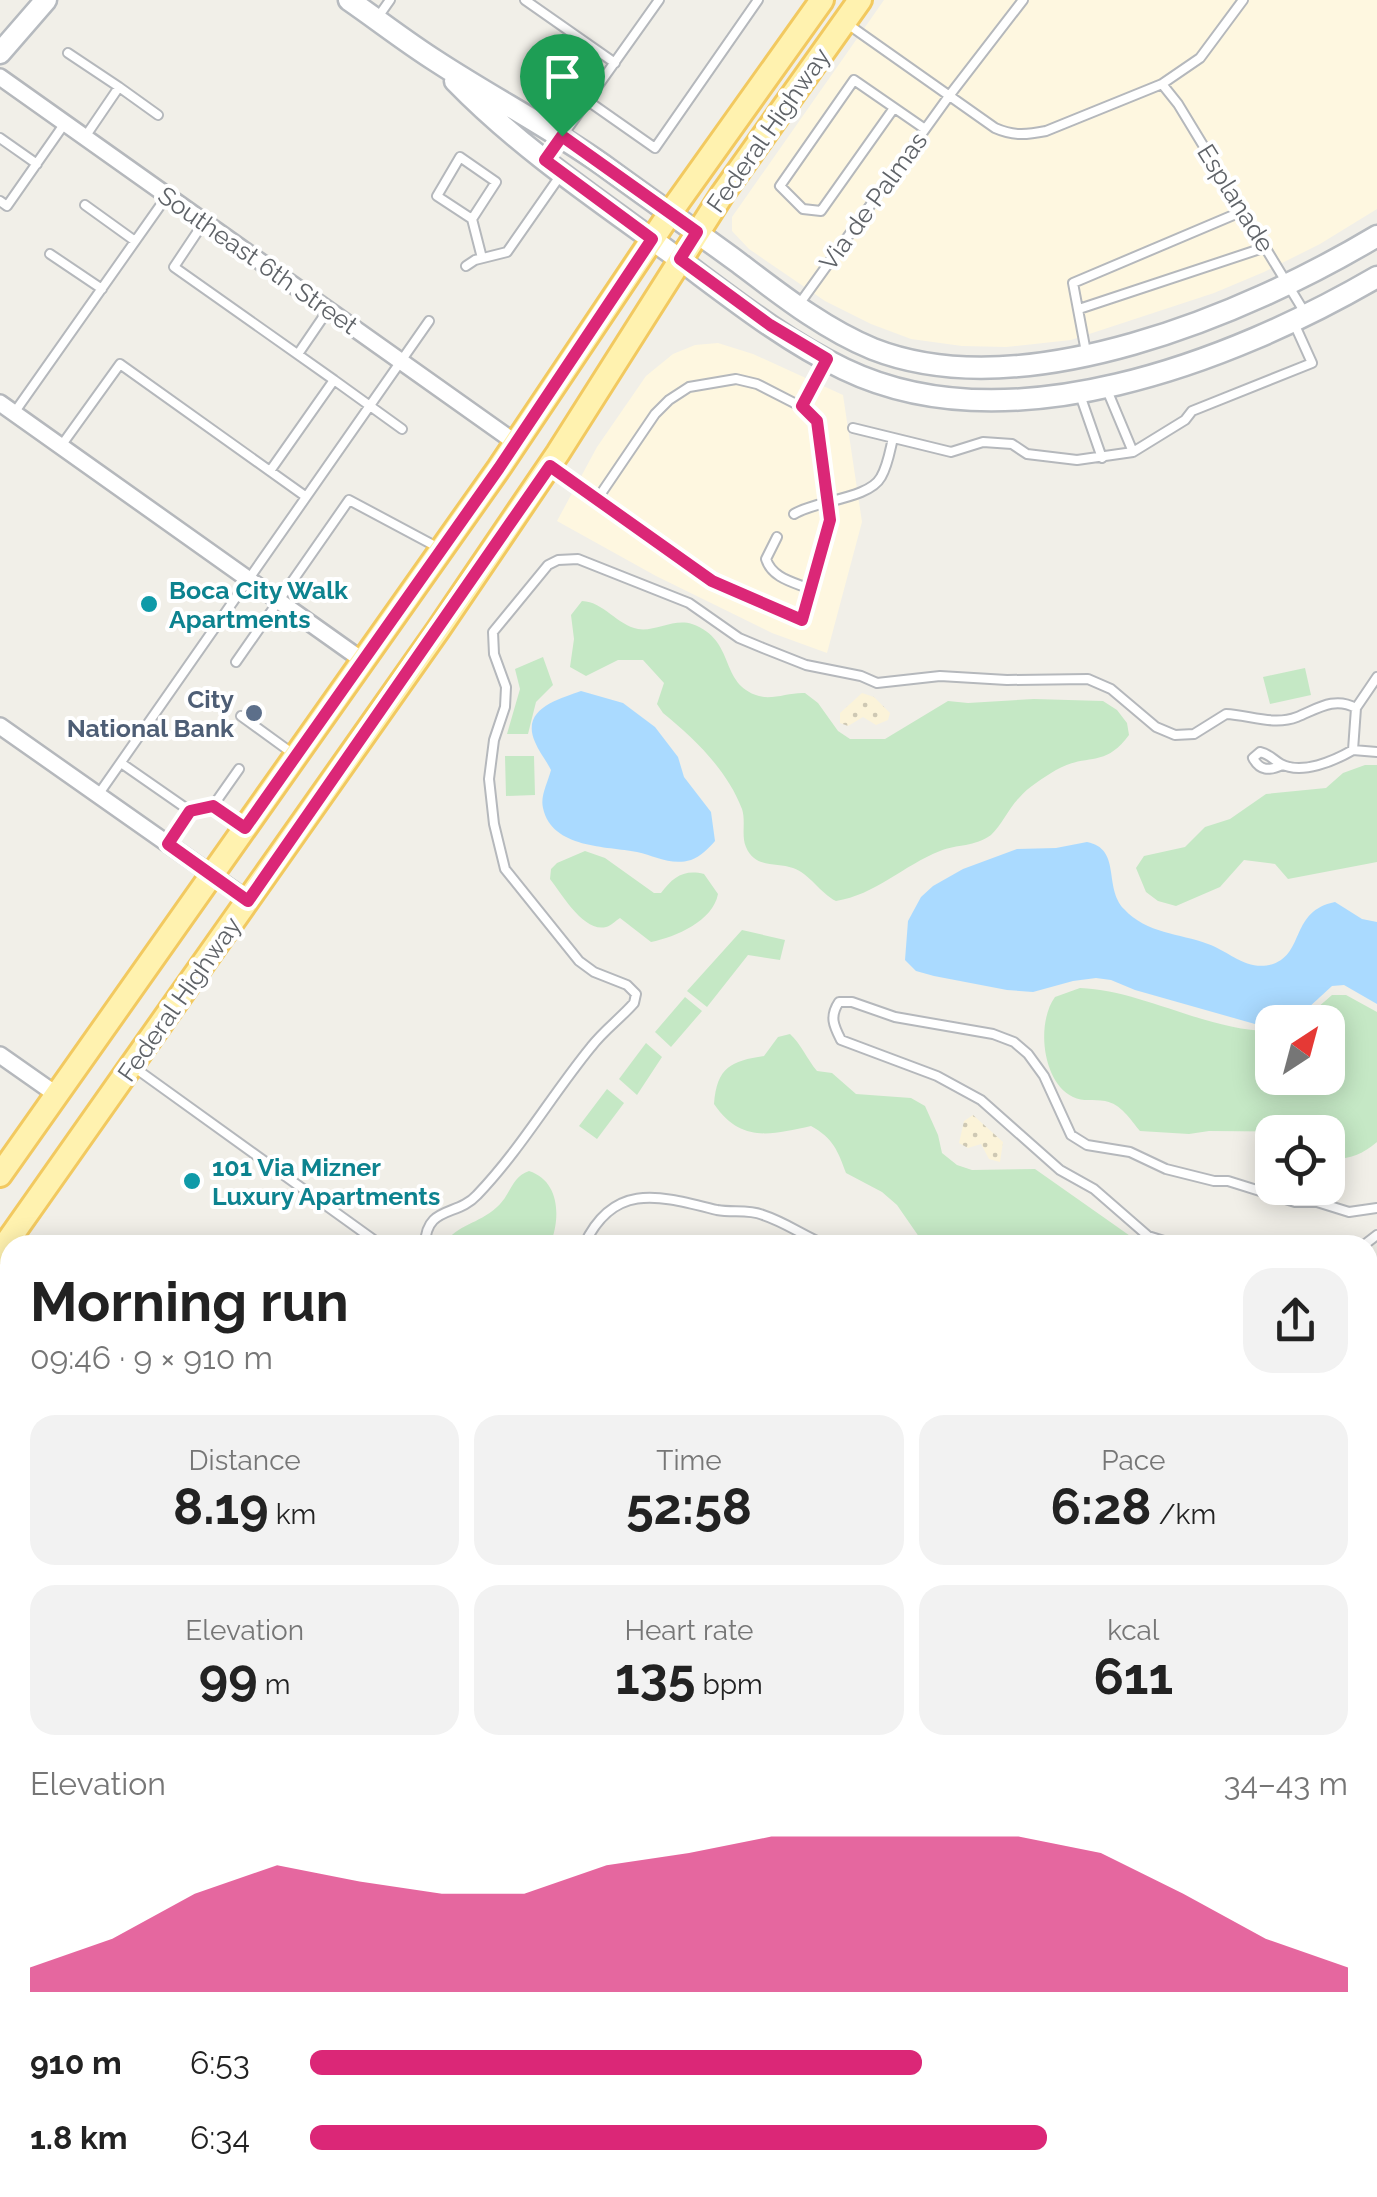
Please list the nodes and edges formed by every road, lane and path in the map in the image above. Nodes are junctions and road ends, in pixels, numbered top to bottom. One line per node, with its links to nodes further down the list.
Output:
1 (46, 0): 13 (main road)
2 (349, 0): 11 (main road)
3 (390, 0): 11 (lane)
4 (525, 0): 17 (lane)
5 (659, 0): 17 (lane)
6 (758, 0): 22 (lane)
7 (821, 0): 15 (main road); 37 (main road, Federal Highway)
8 (860, 0): 12 (main road, Federal Highway)
9 (1023, 0): 21 (lane, Via de Palmas)
10 (1243, 0): 19 (lane)
11 (376, 20): 16 (main road)
12 (845, 22): 15 (main road, Federal Highway); 21 (lane)
13 (0, 53)
14 (68, 53): 20 (lane)
15 (821, 56): 40 (main road, Federal Highway)
16 (436, 62): 27 (main road); 30 (main road)
17 (615, 64): 22 (lane)
18 (0, 77): 25 (street, Southeast 6th Street)
19 (1162, 84): 21 (lane); 36 (lane, Esplanade)
20 (118, 87): 24 (lane); 28 (lane)
21 (949, 96): 26 (lane, Via de Palmas)
22 (588, 101): 27 (lane)
23 (894, 108): 23 (lane); 26 (lane)
24 (158, 116)
25 (65, 123): 28 (street, Southeast 6th Street); 31 (lane)
26 (925, 129): 52 (lane, Via de Palmas)
27 (562, 136): 30 (main road); 37 (main road)
28 (84, 137): 33 (street, Southeast 6th Street)
29 (0, 138): 31 (lane)
30 (545, 160): 32 (main road)
31 (37, 164): 34 (lane)
32 (562, 173): 42 (main road); 46 (lane)
33 (168, 196): 39 (street, Southeast 6th Street); 43 (lane)
34 (0, 201)
35 (85, 205): 43 (lane)
36 (1243, 211): 44 (lane, Esplanade); 53 (lane)
37 (670, 213): 40 (main road); 42 (main road, Federal Highway)
38 (472, 219): 38 (lane); 46 (lane)
39 (204, 222): 54 (street, Southeast 6th Street); 57 (lane)
40 (697, 232): 47 (main road, Federal Highway); 52 (main road)
41 (1377, 236): 50 (main road)
42 (652, 239): 47 (main road); 70 (main road, Federal Highway)
43 (135, 241): 51 (lane)
44 (1266, 247): 50 (lane, Esplanade); 53 (lane)
45 (50, 254): 51 (lane)
46 (482, 258): 48 (lane)
47 (680, 259): 59 (main road); 74 (main road, Federal Highway)
48 (466, 266)
49 (1377, 277): 55 (main road)
50 (1290, 283): 55 (lane, Esplanade); 58 (main road)
51 (102, 289): 66 (lane)
52 (797, 306): 58 (main road)
53 (1079, 309): 58 (lane)
54 (328, 310): 57 (lane); 60 (street, Southeast 6th Street)
55 (1300, 318): 62 (main road); 72 (lane, Esplanade)
56 (429, 321): 60 (lane)
57 (298, 354): 61 (lane)
58 (1087, 356)
59 (827, 359): 63 (main road); 65 (lane)
60 (399, 360): 64 (lane); 70 (street, Southeast 6th Street)
61 (334, 380): 64 (lane); 75 (lane)
62 (1106, 386): 63 (main road); 72 (lane)
63 (1079, 392): 73 (lane)
64 (368, 404): 67 (lane); 76 (lane)
65 (802, 406): 77 (lane); 78 (lane)
66 (7, 408): 71 (street)
67 (402, 428)
68 (853, 428): 69 (lane)
69 (893, 438): 73 (lane); 78 (lane)
70 (516, 442): 81 (main road, Federal Highway)
71 (61, 446): 75 (lane); 82 (street)
72 (1133, 452): 73 (lane)
73 (1102, 458)
74 (550, 466): 77 (lane); 103 (main road, Federal Highway)
75 (270, 471): 76 (lane)
76 (305, 496): 82 (lane)
77 (598, 498): 83 (lane)
78 (827, 500): 79 (lane); 83 (lane)
79 (794, 514)
80 (777, 538): 83 (lane)
81 (441, 550): 84 (lane); 85 (main road, Federal Highway)
82 (249, 580): 84 (street); 94 (lane)
83 (810, 589)
84 (279, 601): 85 (street); 86 (lane)
85 (362, 660): 93 (main road, Federal Highway)
86 (236, 662)
87 (1377, 678): 88 (lane)
88 (1356, 708): 91 (lane); 111 (lane)
89 (240, 716): 93 (lane)
90 (0, 726): 97 (street)
91 (1352, 750): 92 (lane); 95 (lane)
92 (1377, 752)
93 (296, 755): 100 (main road, Federal Highway)
94 (121, 762): 97 (lane); 99 (lane)
95 (1282, 765)
96 (240, 769): 98 (lane)
97 (98, 795): 101 (street)
98 (213, 806): 99 (lane); 100 (lane)
99 (190, 811): 101 (lane)
100 (245, 828): 102 (main road, Federal Highway)
101 (168, 844): 102 (street)
102 (212, 875): 103 (street); 106 (main road, Federal Highway)
103 (248, 901): 105 (main road, Federal Highway)
104 (0, 1055): 106 (street)
105 (131, 1066): 109 (main road, Federal Highway); 110 (lane)
106 (57, 1095): 107 (main road, Federal Highway)
107 (0, 1175)
108 (1377, 1208): 114 (lane)
109 (12, 1235)
110 (368, 1235)
111 (428, 1235)
112 (589, 1235): 113 (lane)
113 (805, 1235)
114 (1147, 1235)

